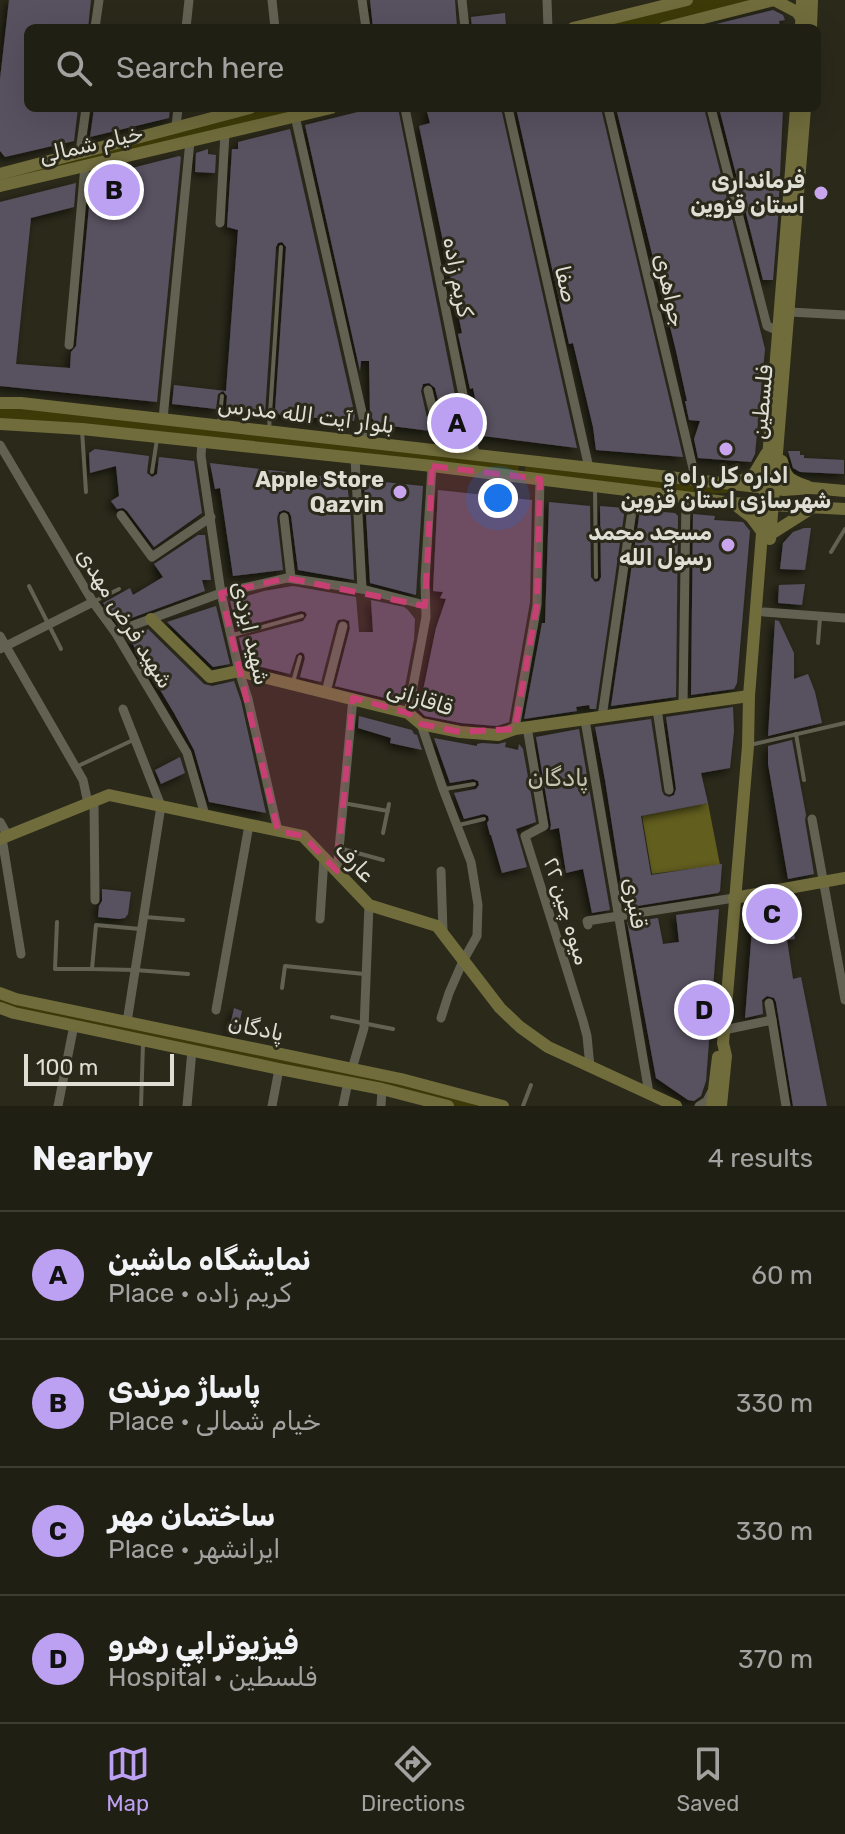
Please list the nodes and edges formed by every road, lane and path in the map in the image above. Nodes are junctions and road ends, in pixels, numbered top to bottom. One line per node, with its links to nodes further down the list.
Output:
1 (99, 0): 11 (street)
2 (189, 0): 12 (street)
3 (272, 0): 13 (street)
4 (362, 0): 14 (street)
5 (462, 0): 15 (street)
6 (547, 0): 16 (street)
7 (687, 0): 17 (main road)
8 (774, 0): 18 (main road); 19 (main road)
9 (802, 0): 20 (main road)
10 (812, 0): 21 (main road)
11 (96, 24)
12 (186, 24)
13 (275, 24)
14 (365, 24)
15 (465, 24)
16 (548, 24)
17 (589, 24)
18 (692, 24)
19 (803, 24)
20 (804, 24)
21 (804, 24)
22 (85, 112): 36 (street)
23 (178, 112): 33 (street)
24 (234, 112): 33 (main road, خیام شمالی)
25 (313, 112): 32 (main road, خیام شمالی)
26 (406, 112): 63 (street, کریم زاده)
27 (509, 112): 67 (street, صفا)
28 (609, 112): 71 (street, جواهری)
29 (712, 112): 46 (street)
30 (796, 112): 46 (main road, فلسطین)
31 (805, 112): 44 (main road, فلسطین)
32 (295, 116): 34 (main road, خیام شمالی); 58 (street)
33 (176, 127): 36 (main road, خیام شمالی)
34 (225, 133): 35 (main road, خیام شمالی); 42 (street)
35 (190, 141): 39 (main road, خیام شمالی); 51 (street)
36 (80, 152): 38 (main road, خیام شمالی)
37 (0, 161): 38 (main road)
38 (23, 166): 40 (main road, خیام شمالی)
39 (85, 166): 41 (main road, خیام شمالی); 47 (street)
40 (0, 174)
41 (0, 186)
42 (220, 223)
43 (281, 247): 55 (lane)
44 (790, 312): 45 (street); 61 (main road, فلسطین)
45 (845, 315)
46 (779, 331): 61 (main road, فلسطین)
47 (69, 345)
48 (428, 390): 62 (street)
49 (222, 396): 52 (lane)
50 (0, 403): 51 (main road, بلوار آیت الله مدرس)
51 (163, 419): 52 (main road, بلوار آیت الله مدرس)
52 (220, 426): 55 (main road, بلوار آیت الله مدرس); 59 (main road)
53 (0, 427): 54 (main road, بلوار آیت الله مدرس)
54 (82, 429): 56 (main road, بلوار آیت الله مدرس); 77 (lane)
55 (269, 432): 58 (main road, بلوار آیت الله مدرس)
56 (157, 437): 57 (main road, بلوار آیت الله مدرس); 68 (lane)
57 (202, 442): 59 (main road, بلوار آیت الله مدرس); 86 (street, شهید ایزدی)
58 (366, 443): 62 (main road, بلوار آیت الله مدرس)
59 (225, 444): 64 (main road, بلوار آیت الله مدرس)
60 (0, 445): 97 (street, شهید فرض مهدی)
61 (774, 447): 72 (main road); 74 (main road); 80 (main road, فلسطین)
62 (443, 451): 63 (main road, بلوار آیت الله مدرس)
63 (475, 454): 65 (main road, بلوار آیت الله مدرس)
64 (355, 458): 66 (main road, بلوار آیت الله مدرس); 95 (street)
65 (524, 460): 67 (main road, بلوار آیت الله مدرس); 69 (main road)
66 (432, 466): 69 (main road, بلوار آیت الله مدرس); 98 (street)
67 (589, 468): 71 (main road, بلوار آیت الله مدرس)
68 (152, 472)
69 (520, 477): 70 (main road, بلوار آیت الله مدرس)
70 (540, 479): 73 (main road, بلوار آیت الله مدرس); 126 (street)
71 (696, 481): 72 (main road, بلوار آیت الله مدرس)
72 (734, 485): 80 (main road, بلوار آیت الله مدرس)
73 (595, 486): 75 (main road, بلوار آیت الله مدرس); 91 (lane)
74 (812, 488): 76 (main road, بلوار آیت الله مدرس); 80 (main road, بلوار آیت الله مدرس)
75 (635, 490): 78 (main road, بلوار آیت الله مدرس); 122 (street)
76 (845, 491)
77 (86, 492)
78 (667, 494): 79 (main road, بلوار آیت الله مدرس); 80 (main road)
79 (686, 497): 82 (main road, بلوار آیت الله مدرس); 118 (street)
80 (767, 497): 81 (main road); 82 (main road, بلوار آیت الله مدرس); 83 (main road, بلوار آیت الله مدرس); 89 (main road, فلسطین)
81 (845, 502)
82 (733, 503): 89 (main road)
83 (812, 508): 84 (main road, بلوار آیت الله مدرس); 89 (main road)
84 (845, 509)
85 (121, 515): 86 (street)
86 (211, 517): 96 (street, شهید ایزدی)
87 (284, 517): 92 (street)
88 (845, 529): 90 (lane)
89 (767, 533): 99 (main road, فلسطین); 116 (main road, فلسطین)
90 (831, 552)
91 (596, 577)
92 (291, 578): 95 (street); 96 (street)
93 (29, 586): 104 (lane)
94 (119, 589): 97 (lane)
95 (362, 589): 98 (street)
96 (221, 593): 103 (street); 108 (street, شهید ایزدی)
97 (93, 602): 104 (street); 106 (street, شهید فرض مهدی)
98 (425, 605): 121 (street)
99 (764, 612): 101 (street); 129 (main road, فلسطین)
100 (302, 616): 108 (lane)
101 (820, 616): 102 (street); 109 (lane)
102 (845, 618)
103 (151, 619): 106 (street); 113 (main road, قاقازانی)
104 (47, 625): 110 (street); 111 (lane)
105 (343, 626): 115 (street)
106 (115, 632): 140 (street, شهید فرض مهدی)
107 (0, 636): 110 (street)
108 (231, 636): 113 (street, شهید ایزدی)
109 (818, 643)
110 (3, 647): 130 (street)
111 (61, 649)
112 (300, 657): 114 (lane)
113 (239, 671): 114 (main road, قاقازانی); 146 (street, شهید ایزدی)
114 (292, 684): 115 (main road, قاقازانی)
115 (326, 692): 117 (main road, قاقازانی)
116 (749, 696): 118 (main road, قاقازانی); 129 (main road, فلسطین)
117 (353, 698): 121 (main road, قاقازانی); 136 (street)
118 (683, 705): 120 (main road, قاقازانی)
119 (123, 709): 128 (street)
120 (657, 709): 122 (main road, قاقازانی); 134 (street)
121 (408, 713): 125 (main road, قاقازانی)
122 (602, 717): 123 (main road, قاقازانی)
123 (585, 720): 126 (main road, قاقازانی); 159 (street, قنبری)
124 (845, 723): 127 (lane)
125 (421, 724): 126 (main road, قاقازانی); 133 (street)
126 (521, 728): 189 (street, ۲۲ میوه چین)
127 (796, 734): 129 (lane); 131 (lane)
128 (135, 739): 130 (lane); 138 (street)
129 (748, 746): 156 (main road, فلسطین)
130 (75, 767): 135 (street)
131 (804, 780)
132 (474, 784): 133 (lane)
133 (443, 789): 145 (street)
134 (669, 790)
135 (91, 802): 138 (main road, عارف); 148 (main road, عارف); 157 (street)
136 (343, 803): 139 (lane); 149 (street)
137 (389, 804): 139 (lane)
138 (161, 806): 140 (main road, عارف); 160 (street)
139 (388, 811): 147 (lane)
140 (205, 815): 144 (main road, عارف)
141 (484, 819): 145 (lane)
142 (812, 819): 155 (street)
143 (0, 822): 148 (street)
144 (249, 825): 146 (main road, عارف); 178 (street)
145 (457, 825): 168 (street)
146 (278, 831): 150 (main road, عارف)
147 (383, 833)
148 (3, 837): 167 (street)
149 (339, 848): 151 (lane); 152 (street)
150 (324, 858): 152 (main road, عارف); 161 (street)
151 (383, 860)
152 (337, 871): 158 (main road, عارف)
153 (441, 871): 166 (street)
154 (845, 878): 155 (main road)
155 (824, 882): 156 (main road); 175 (street)
156 (734, 898): 159 (street); 186 (main road, فلسطین)
157 (95, 900)
158 (369, 905): 166 (main road, عارف); 172 (street)
159 (619, 915): 164 (street); 195 (street, قنبری)
160 (144, 917): 162 (lane); 165 (street)
161 (320, 919)
162 (183, 920)
163 (57, 922): 169 (lane)
164 (588, 925)
165 (142, 929): 169 (lane); 170 (street)
166 (443, 932): 168 (main road)
167 (21, 954)
168 (463, 961): 180 (street); 189 (main road)
169 (92, 969): 170 (lane)
170 (135, 970): 171 (lane); 182 (street)
171 (188, 974)
172 (366, 975): 173 (lane); 183 (street)
173 (282, 988)
174 (0, 993): 182 (main road, پادگان)
175 (845, 1000)
176 (769, 1003): 181 (street)
177 (0, 1008): 184 (main road, پادگان)
178 (216, 1010)
179 (332, 1017): 183 (lane)
180 (441, 1018)
181 (772, 1020): 186 (street); 209 (street)
182 (127, 1022): 191 (main road, پادگان)
183 (364, 1024): 185 (lane); 191 (street)
184 (74, 1025): 187 (main road, پادگان); 196 (street)
185 (393, 1029)
186 (724, 1036): 193 (main road, فلسطین); 208 (main road, فلسطین)
187 (144, 1039): 188 (main road, پادگان); 197 (lane)
188 (192, 1050): 190 (main road, پادگان); 198 (street)
189 (590, 1067): 195 (main road)
190 (279, 1069): 191 (main road, پادگان); 199 (street)
191 (350, 1075): 194 (main road, پادگان); 200 (street); 203 (main road, پادگان)
192 (531, 1085): 204 (lane)
193 (714, 1087): 206 (street); 207 (main road, فلسطین)
194 (382, 1089): 201 (street); 202 (main road, پادگان)
195 (649, 1093): 205 (main road)
196 (58, 1106)
197 (141, 1106)
198 (187, 1106)
199 (272, 1106)
200 (343, 1106)
201 (381, 1106)
202 (448, 1106)
203 (503, 1106)
204 (523, 1106)
205 (676, 1106)
206 (699, 1106)
207 (712, 1106)
208 (721, 1106)
209 (786, 1106)

